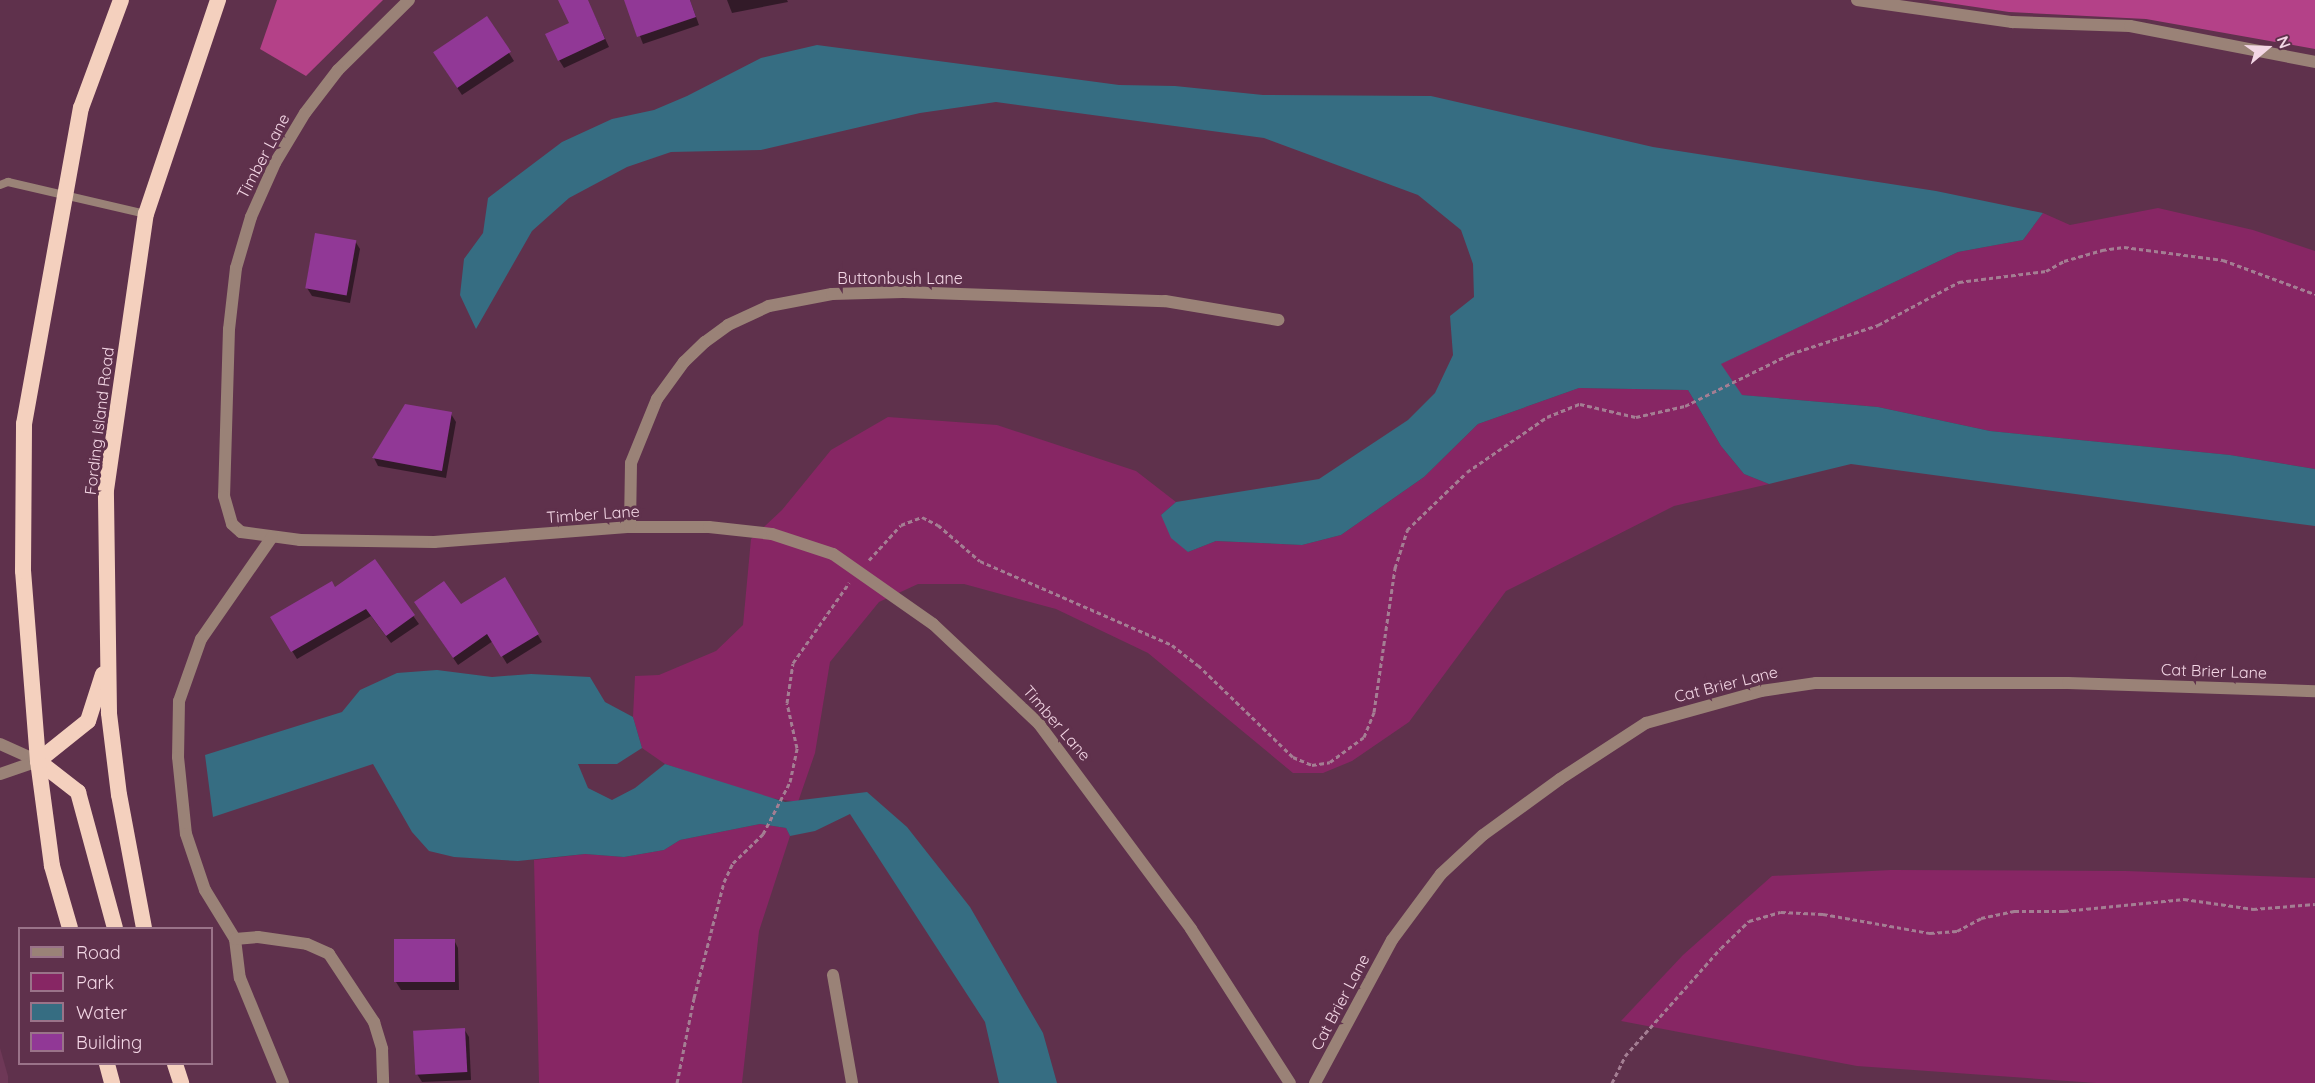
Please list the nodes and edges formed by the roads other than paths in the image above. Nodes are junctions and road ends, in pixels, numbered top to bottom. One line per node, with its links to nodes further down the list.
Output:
1 (121, 0): 7 (highway)
2 (218, 0): 8 (highway, Fording Island Road)
3 (409, 0): 11 (street, Timber Lane)
4 (1857, 0): 5 (street)
5 (2315, 62)
6 (0, 185): 7 (lane)
7 (65, 195): 8 (lane); 15 (highway)
8 (146, 214): 12 (highway, Fording Island Road)
9 (1278, 320): 10 (street, Buttonbush Lane)
10 (630, 527): 11 (street, Timber Lane); 29 (street, Timber Lane)
11 (272, 537): 20 (street)
12 (108, 656): 15 (highway); 19 (highway, Fording Island Road)
13 (2315, 691): 30 (street, Cat Brier Lane)
14 (0, 744): 15 (street)
15 (38, 760): 16 (street); 17 (highway); 18 (highway)
16 (0, 774)
17 (70, 927)
18 (115, 927)
19 (144, 927)
20 (235, 939): 26 (street); 27 (street)
21 (833, 975): 28 (street)
22 (107, 1065): 24 (highway)
23 (175, 1065): 25 (highway)
24 (112, 1083)
25 (181, 1083)
26 (283, 1083)
27 (383, 1083)
28 (852, 1083)
29 (1290, 1083)
30 (1315, 1083)

